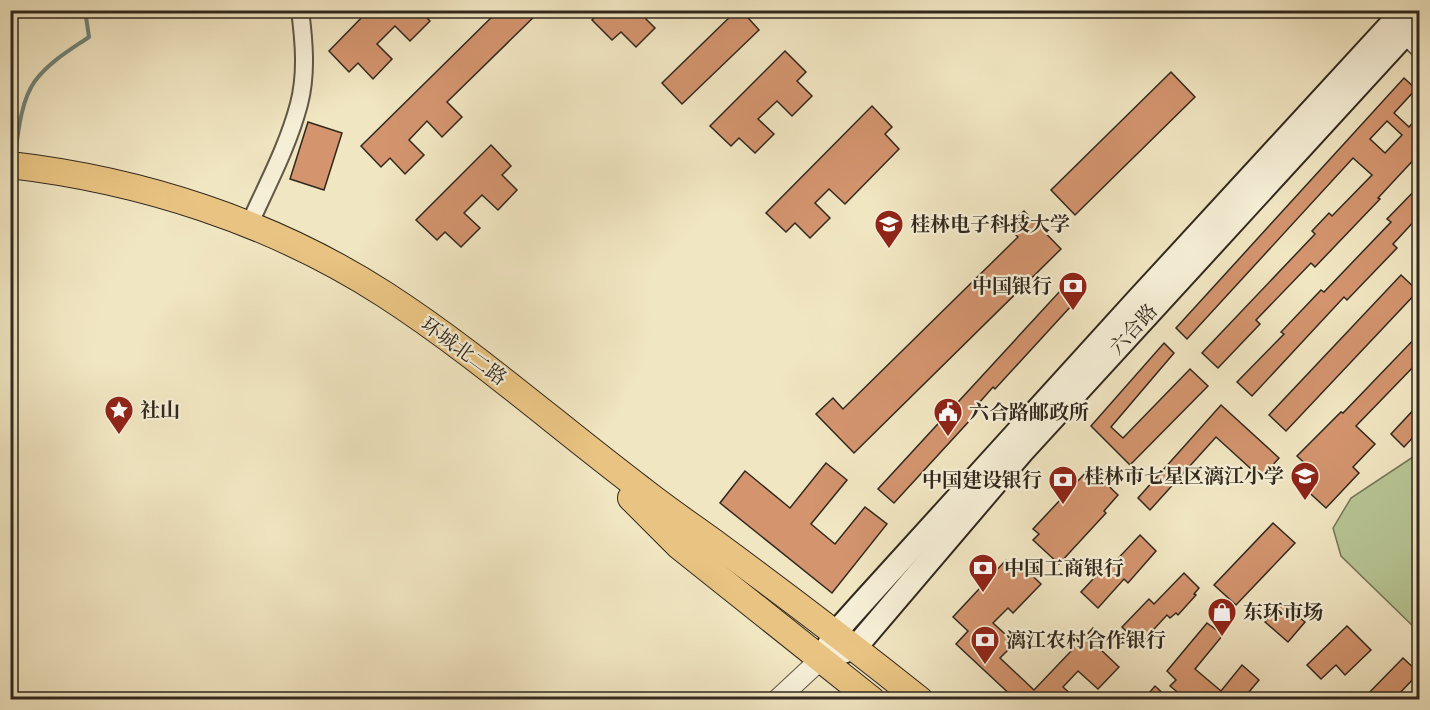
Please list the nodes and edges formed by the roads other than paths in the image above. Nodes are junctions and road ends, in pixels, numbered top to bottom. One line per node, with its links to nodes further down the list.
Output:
1 (300, 10): 8 (street)
2 (1419, 18): 3 (main road, 六合路)
3 (1398, 24): 4 (lane); 9 (main road, 六合路)
4 (1419, 56)
5 (10, 165): 6 (main road)
6 (40, 175): 7 (main road); 8 (main road, 环城北二路); 10 (main road, 环城北二路)
7 (10, 179)
8 (249, 225): 9 (main road, 环城北二路)
9 (846, 640): 10 (main road); 13 (main road, 环城北二路)
10 (821, 659): 11 (street); 12 (main road, 环城北二路)
11 (777, 699)
12 (872, 699)
13 (920, 699)

